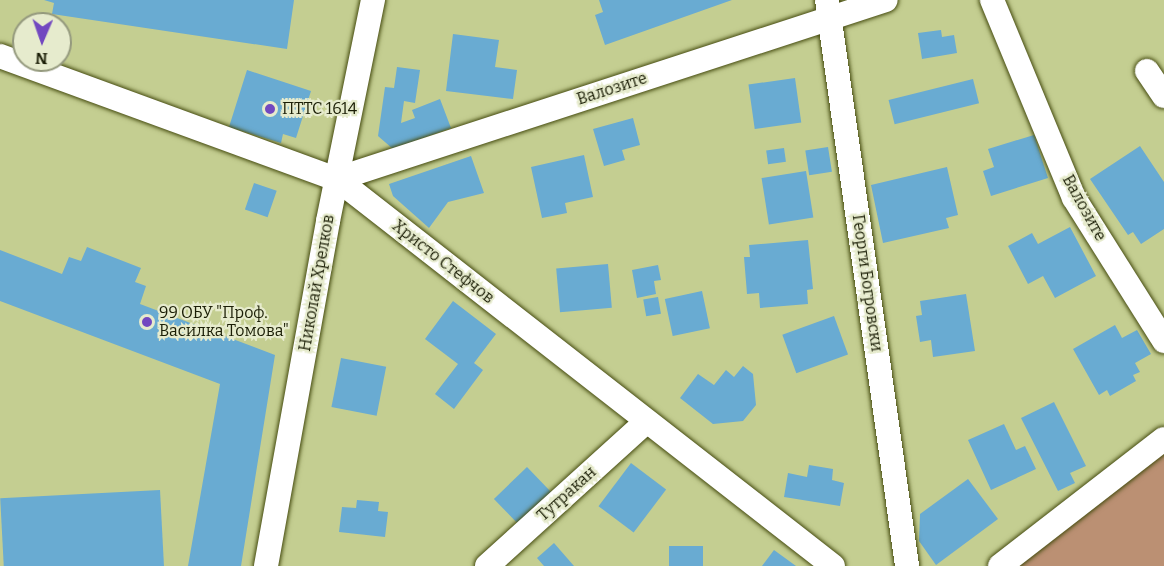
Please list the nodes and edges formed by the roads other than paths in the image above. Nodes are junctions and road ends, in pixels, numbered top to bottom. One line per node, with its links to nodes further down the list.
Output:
1 (373, 0): 8 (street, Николай Хрелков)
2 (886, 0): 4 (street, Валозите)
3 (992, 0): 9 (street, Валозите)
4 (828, 9): 8 (street, Валозите); 15 (street, Георги Богровски)
5 (0, 56): 8 (street, Христо Стефчов)
6 (1147, 71): 7 (street)
7 (1164, 96)
8 (337, 179): 10 (street, Христо Стефчов); 12 (street, Николай Хрелков)
9 (1164, 341)
10 (646, 422): 13 (street, Тутракан); 14 (street, Христо Стефчов)
11 (1164, 439): 16 (street)
12 (266, 566)
13 (487, 566)
14 (833, 566)
15 (907, 566)
16 (1000, 566)

